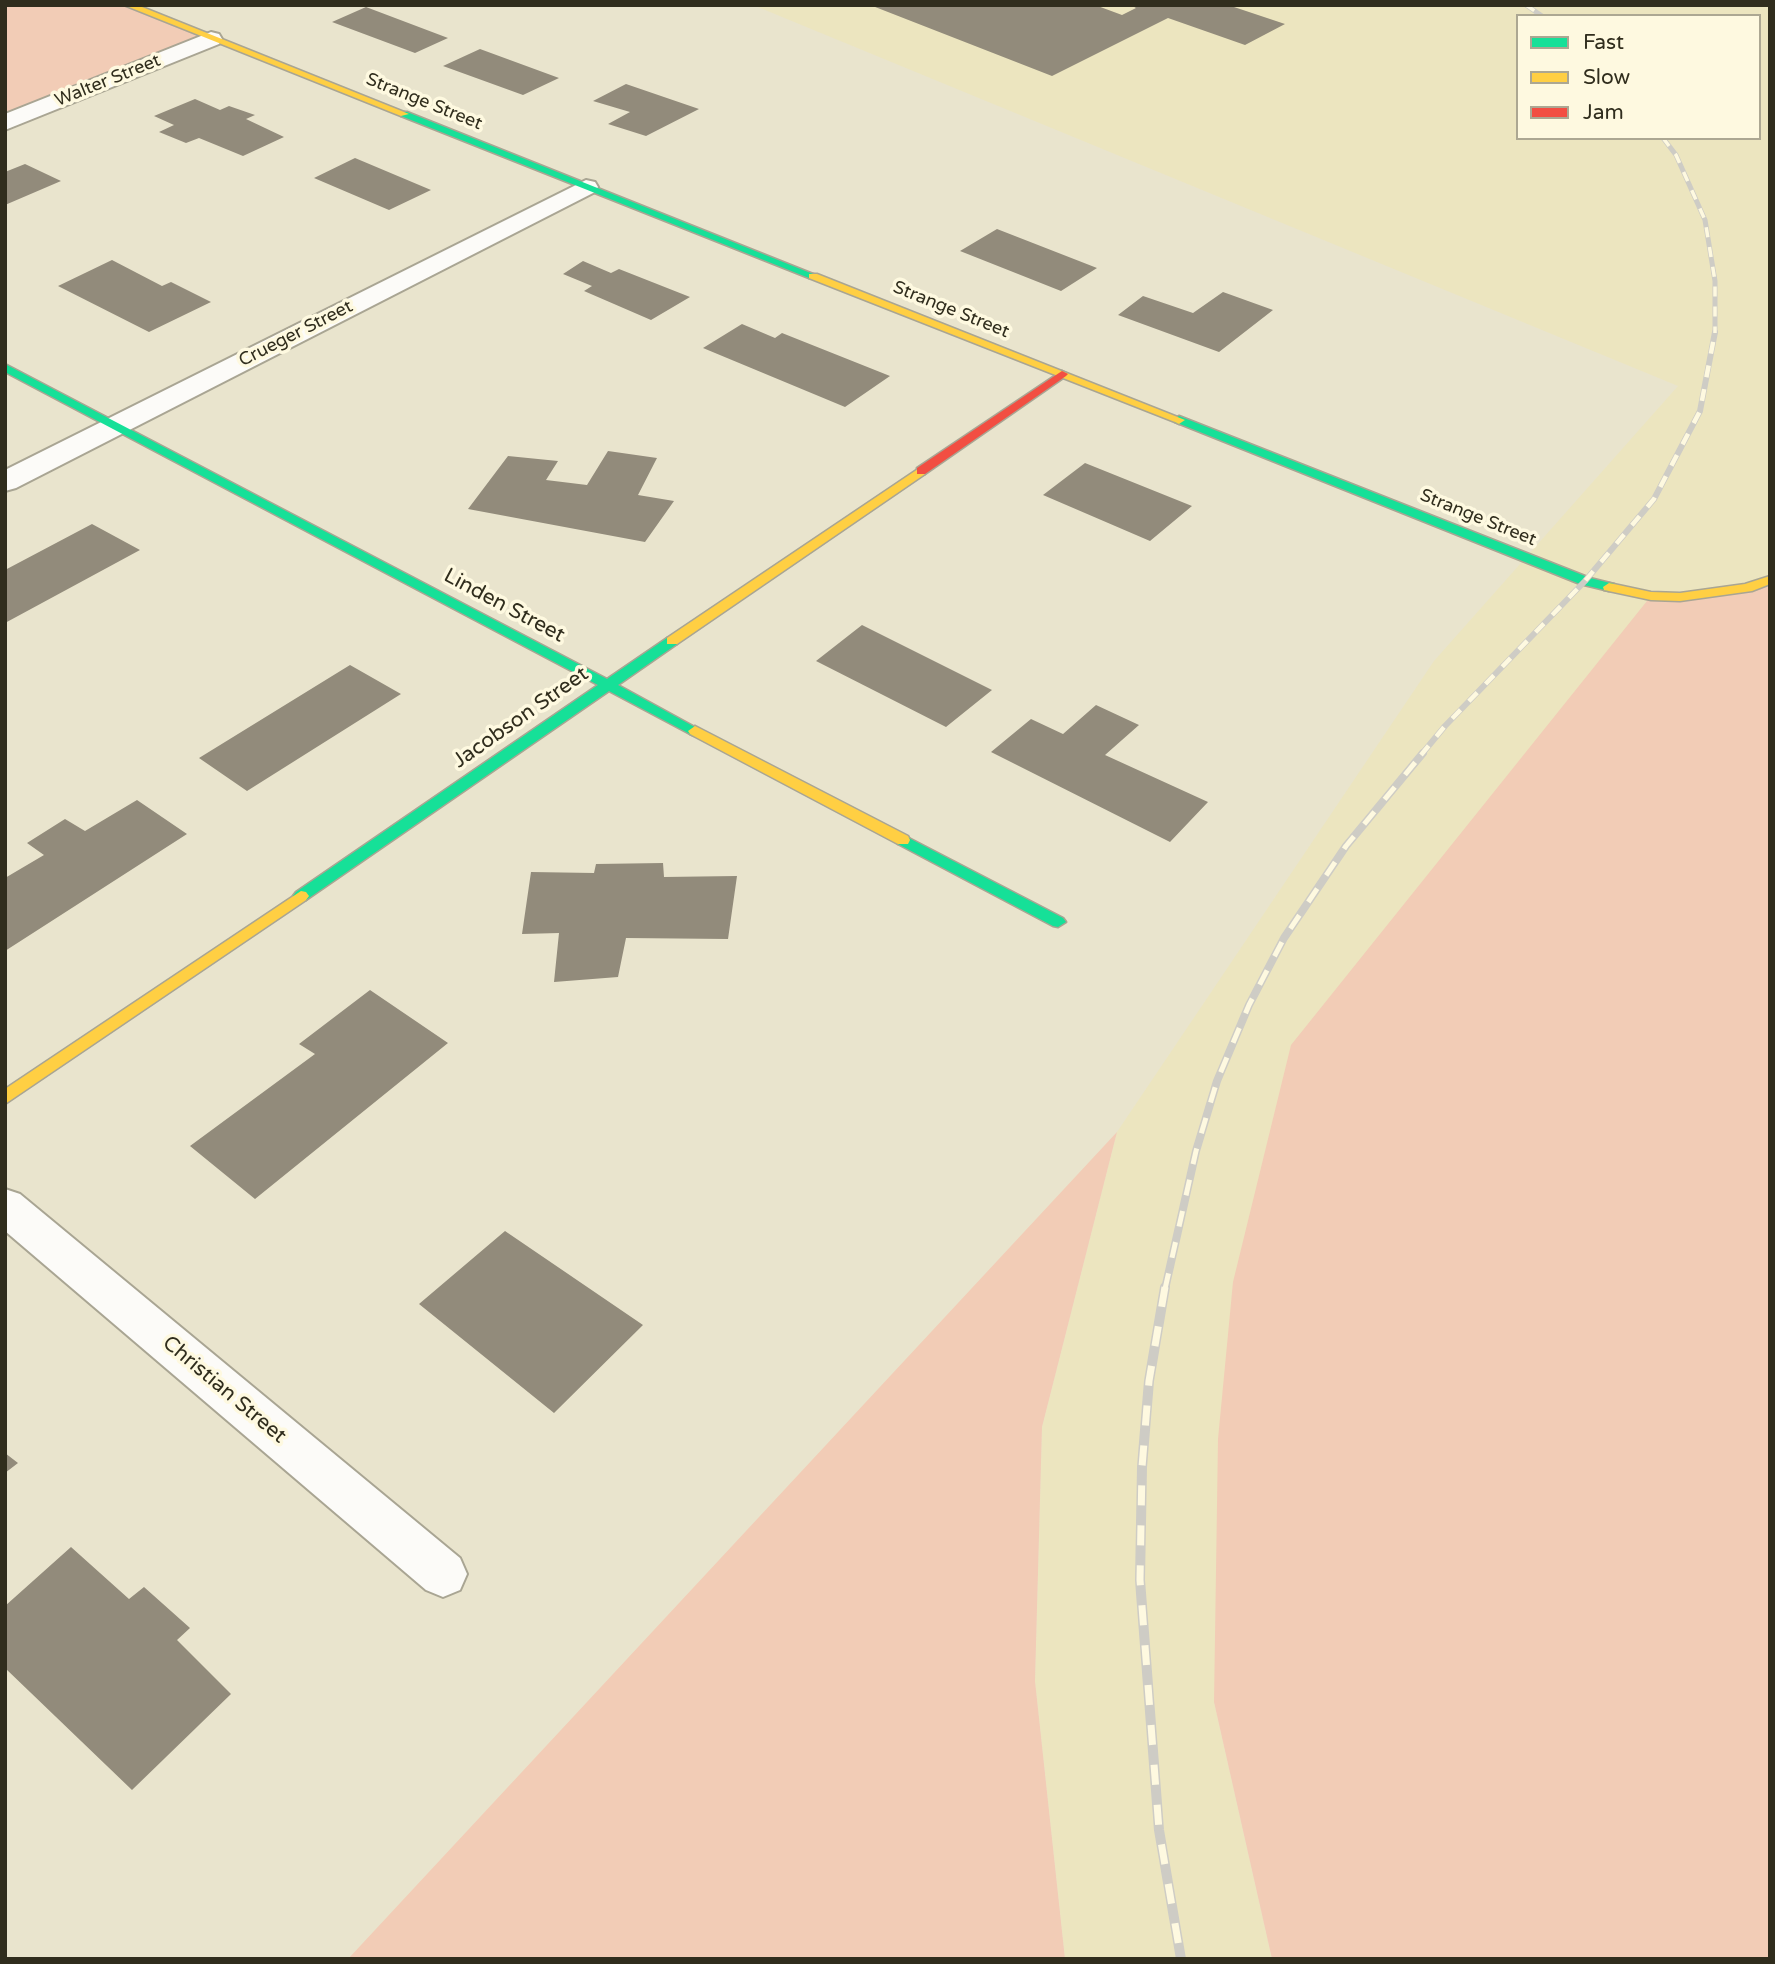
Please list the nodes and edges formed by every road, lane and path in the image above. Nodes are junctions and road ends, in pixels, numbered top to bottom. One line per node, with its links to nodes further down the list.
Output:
1 (128, 5): 2 (street, Strange Street)
2 (211, 39): 3 (street, Walter Street); 4 (street, Strange Street)
3 (5, 123)
4 (586, 187): 6 (street, Strange Street); 7 (street, Crueger Street)
5 (5, 367): 7 (street, Linden Street)
6 (1062, 374): 9 (street, Strange Street); 10 (street, Jacobson Street)
7 (116, 425): 8 (street, Crueger Street); 10 (street, Linden Street)
8 (5, 482)
9 (1770, 580)
10 (607, 684): 11 (street, Linden Street); 12 (street, Jacobson Street)
11 (1058, 922)
12 (5, 1098)
13 (5, 1206): 14 (street, Christian Street)
14 (443, 1574)

